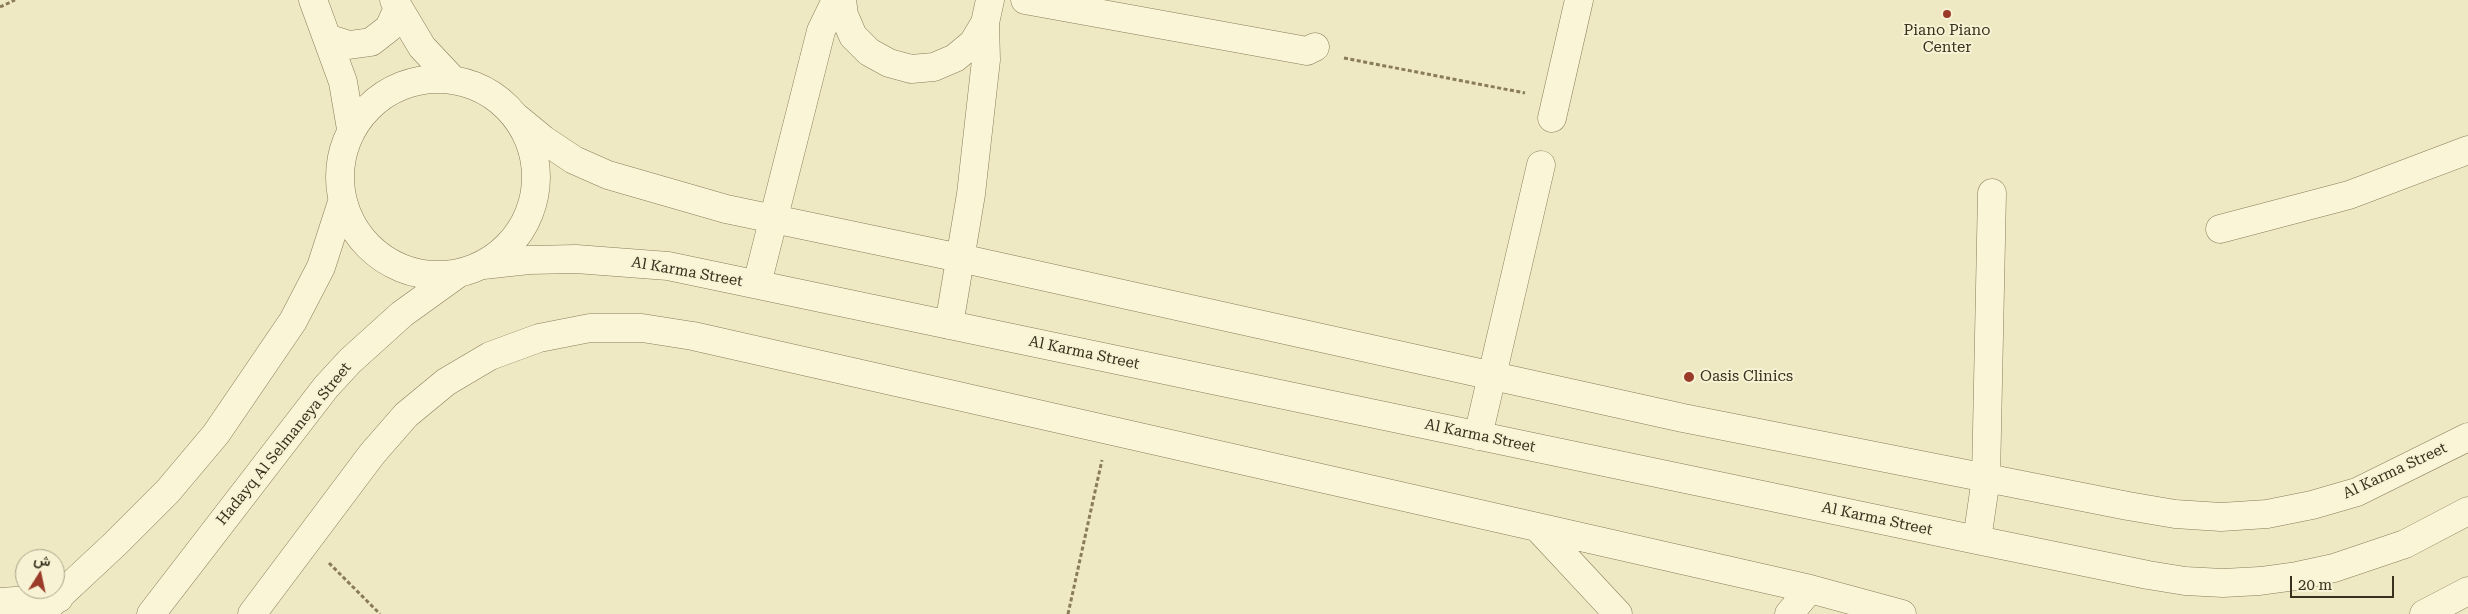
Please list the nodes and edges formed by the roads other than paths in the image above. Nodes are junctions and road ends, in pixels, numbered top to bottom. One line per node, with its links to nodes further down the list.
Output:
1 (313, 0): 8 (street)
2 (836, 0): 18 (street)
3 (842, 0): 7 (street)
4 (1025, 0): 9 (street)
5 (1579, 0): 11 (street)
6 (396, 4): 8 (street); 10 (street)
7 (987, 12): 20 (street)
8 (327, 38): 13 (street)
9 (1311, 49)
10 (453, 80): 12 (street); 13 (street)
11 (1554, 108)
12 (516, 117): 18 (street, Al Karma Street); 21 (street, Hadayq Al Selmaneya Street)
13 (351, 129): 17 (street)
14 (2468, 150): 19 (street)
15 (1541, 165): 24 (street)
16 (1992, 193): 27 (street)
17 (342, 202): 21 (street, Al Karma Street); 34 (street)
18 (772, 219): 20 (street, Al Karma Street); 22 (street)
19 (2220, 229)
20 (960, 258): 23 (street); 24 (street, Al Karma Street)
21 (471, 269): 22 (street, Al Karma Street); 35 (street, Hadayq Al Selmaneya Street)
22 (757, 284): 23 (street, Al Karma Street)
23 (949, 325): 25 (street, Al Karma Street)
24 (1492, 375): 25 (street); 27 (street, Al Karma Street)
25 (1478, 436): 30 (street, Al Karma Street)
26 (2468, 437): 27 (street, Al Karma Street)
27 (1986, 478): 30 (street)
28 (2468, 512): 30 (street, Al Karma Street)
29 (1537, 527): 31 (street); 36 (street); 37 (street)
30 (1978, 540)
31 (1810, 589): 38 (street); 39 (street)
32 (2468, 592): 40 (street)
33 (0, 602): 34 (street)
34 (49, 606)
35 (151, 614)
36 (252, 614)
37 (1618, 614)
38 (1789, 614)
39 (1902, 614)
40 (2424, 614)

